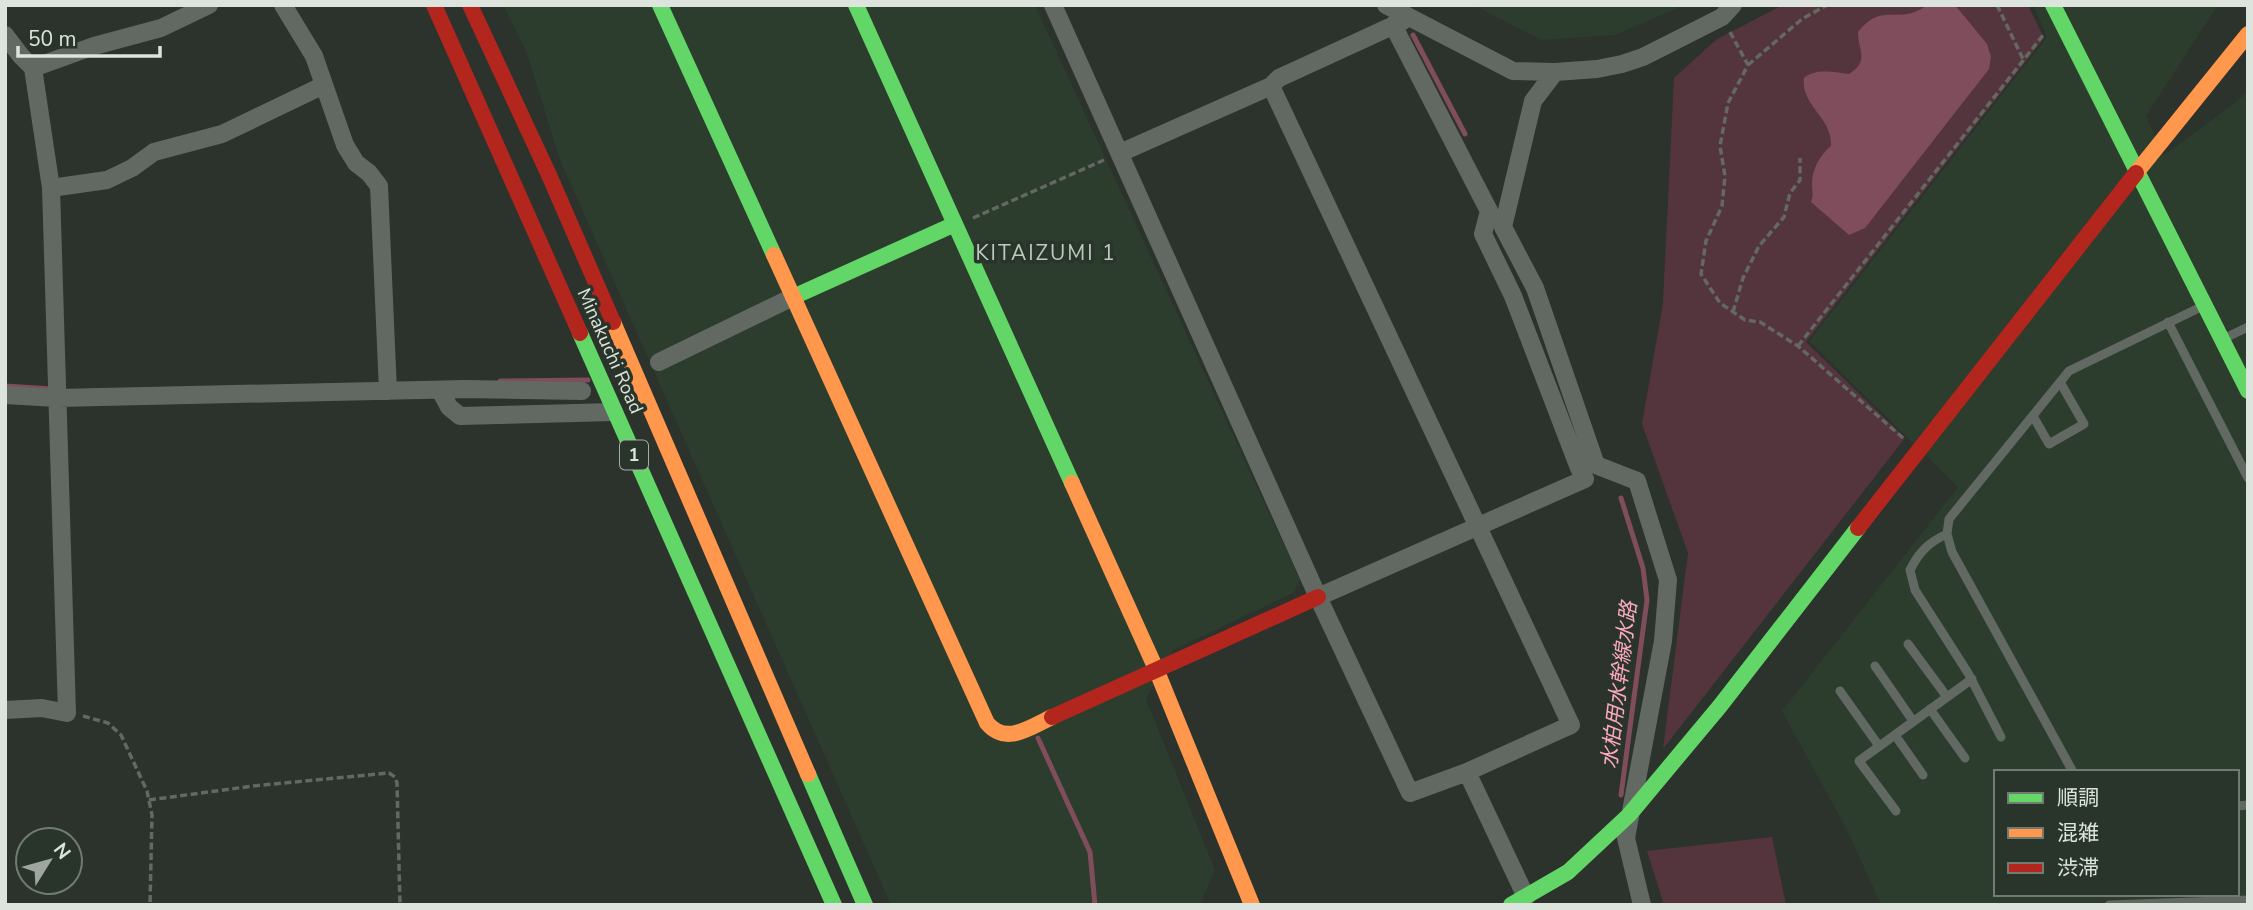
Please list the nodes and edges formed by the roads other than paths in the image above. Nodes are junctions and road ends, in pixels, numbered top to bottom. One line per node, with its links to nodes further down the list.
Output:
1 (209, 5): 14 (street)
2 (283, 5): 16 (street)
3 (434, 5): 37 (main road, Minakuchi Road / 1)
4 (470, 5): 64 (main road, Minakuchi Road / 1)
5 (660, 5): 24 (main road)
6 (856, 5): 21 (main road)
7 (1053, 5): 18 (street)
8 (1386, 5): 11 (street)
9 (2053, 5): 19 (main road)
10 (1728, 11): 15 (street)
11 (1401, 22): 15 (street); 17 (street); 23 (street)
12 (2248, 34): 19 (main road)
13 (5, 35): 14 (street)
14 (33, 68): 20 (street)
15 (1555, 72): 22 (street)
16 (324, 85): 20 (street); 32 (street)
17 (1271, 86): 18 (street); 40 (street)
18 (1120, 153): 42 (street)
19 (2136, 172): 25 (main road); 60 (main road)
20 (51, 188): 36 (street)
21 (955, 224): 24 (main road); 45 (main road)
22 (1509, 238): 23 (street); 60 (street)
23 (1490, 248): 40 (street)
24 (793, 297): 29 (street); 45 (main road)
25 (2204, 305): 26 (lane); 28 (main road)
26 (2168, 322): 30 (lane); 39 (lane)
27 (2248, 327): 28 (lane)
28 (2222, 340): 34 (main road)
29 (659, 362)
30 (2060, 382): 38 (lane); 38 (lane)
31 (440, 390): 32 (street); 33 (street); 37 (street)
32 (388, 391): 36 (street)
33 (582, 391)
34 (2248, 391)
35 (5, 395): 36 (street)
36 (57, 398): 50 (street)
37 (614, 412): 63 (main road, Minakuchi Road / 1)
38 (2033, 416): 41 (lane)
39 (2248, 478)
40 (1479, 525): 42 (street); 57 (street)
41 (1947, 534): 46 (lane); 56 (lane)
42 (1318, 597): 45 (main road); 57 (street)
43 (1908, 644): 48 (lane)
44 (1875, 666): 51 (lane)
45 (1156, 670): 65 (main road)
46 (1972, 679): 48 (lane); 53 (lane)
47 (1840, 691): 54 (lane)
48 (1947, 697): 49 (lane)
49 (1930, 709): 51 (lane); 55 (lane)
50 (5, 710)
51 (1913, 721): 52 (lane)
52 (1895, 735): 54 (lane); 58 (lane)
53 (2001, 737)
54 (1879, 746): 59 (lane)
55 (1965, 758)
56 (2072, 770)
57 (1467, 772): 62 (street)
58 (1923, 775)
59 (1896, 811)
60 (1629, 815): 62 (main road); 66 (street)
61 (2248, 900): 67 (lane)
62 (1518, 901)
63 (834, 905)
64 (865, 905)
65 (1252, 905)
66 (1642, 905)
67 (2109, 905)

